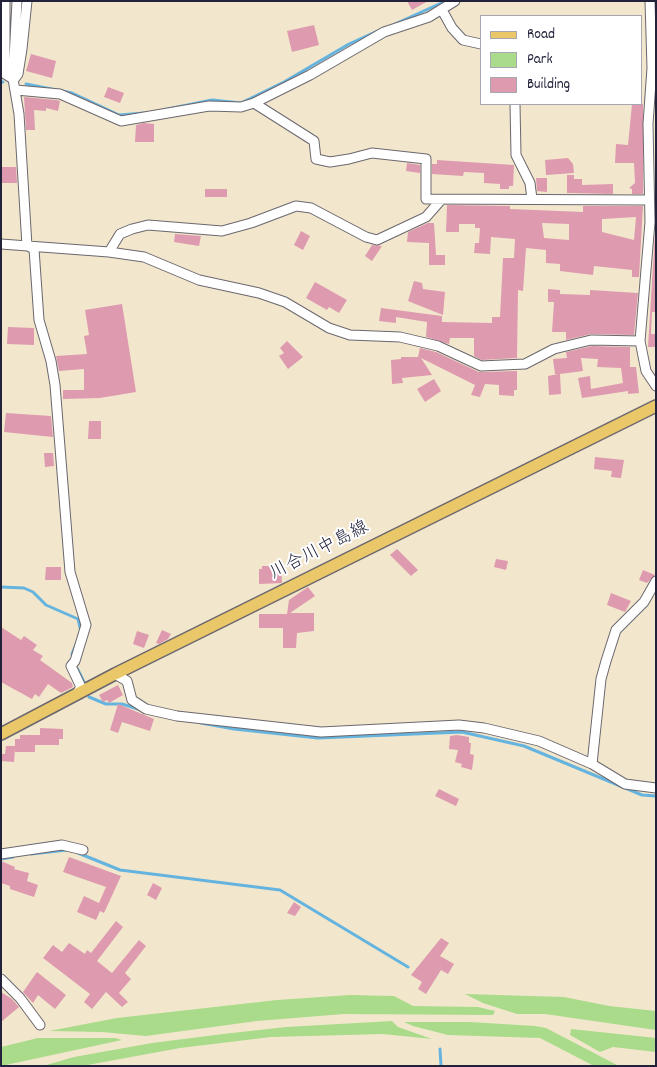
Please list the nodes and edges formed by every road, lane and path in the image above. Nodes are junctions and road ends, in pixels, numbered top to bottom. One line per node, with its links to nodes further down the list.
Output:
1 (5, 1): 8 (street)
2 (17, 1): 8 (street)
3 (27, 1): 8 (street)
4 (455, 1): 6 (street)
5 (650, 1): 14 (street)
6 (442, 10): 7 (street); 10 (street)
7 (480, 44)
8 (13, 79): 9 (street)
9 (16, 90): 10 (street); 17 (street)
10 (254, 103): 13 (street)
11 (515, 105): 12 (street)
12 (532, 199): 13 (street); 14 (street)
13 (441, 200): 18 (street)
14 (649, 200): 15 (street)
15 (653, 223): 19 (street)
16 (1, 244): 17 (street)
17 (27, 246): 18 (street); 24 (street)
18 (109, 252): 19 (street)
19 (640, 341): 20 (street)
20 (656, 386)
21 (656, 406): 23 (main road, 川合川中島線)
22 (656, 581): 26 (street)
23 (115, 674): 24 (main road, 川合川中島線); 26 (street)
24 (76, 695): 25 (main road, 川合川中島線)
25 (1, 734)
26 (592, 764): 27 (street)
27 (656, 788)
28 (82, 850): 29 (street)
29 (1, 854)
30 (1, 979): 31 (street)
31 (40, 1025)

